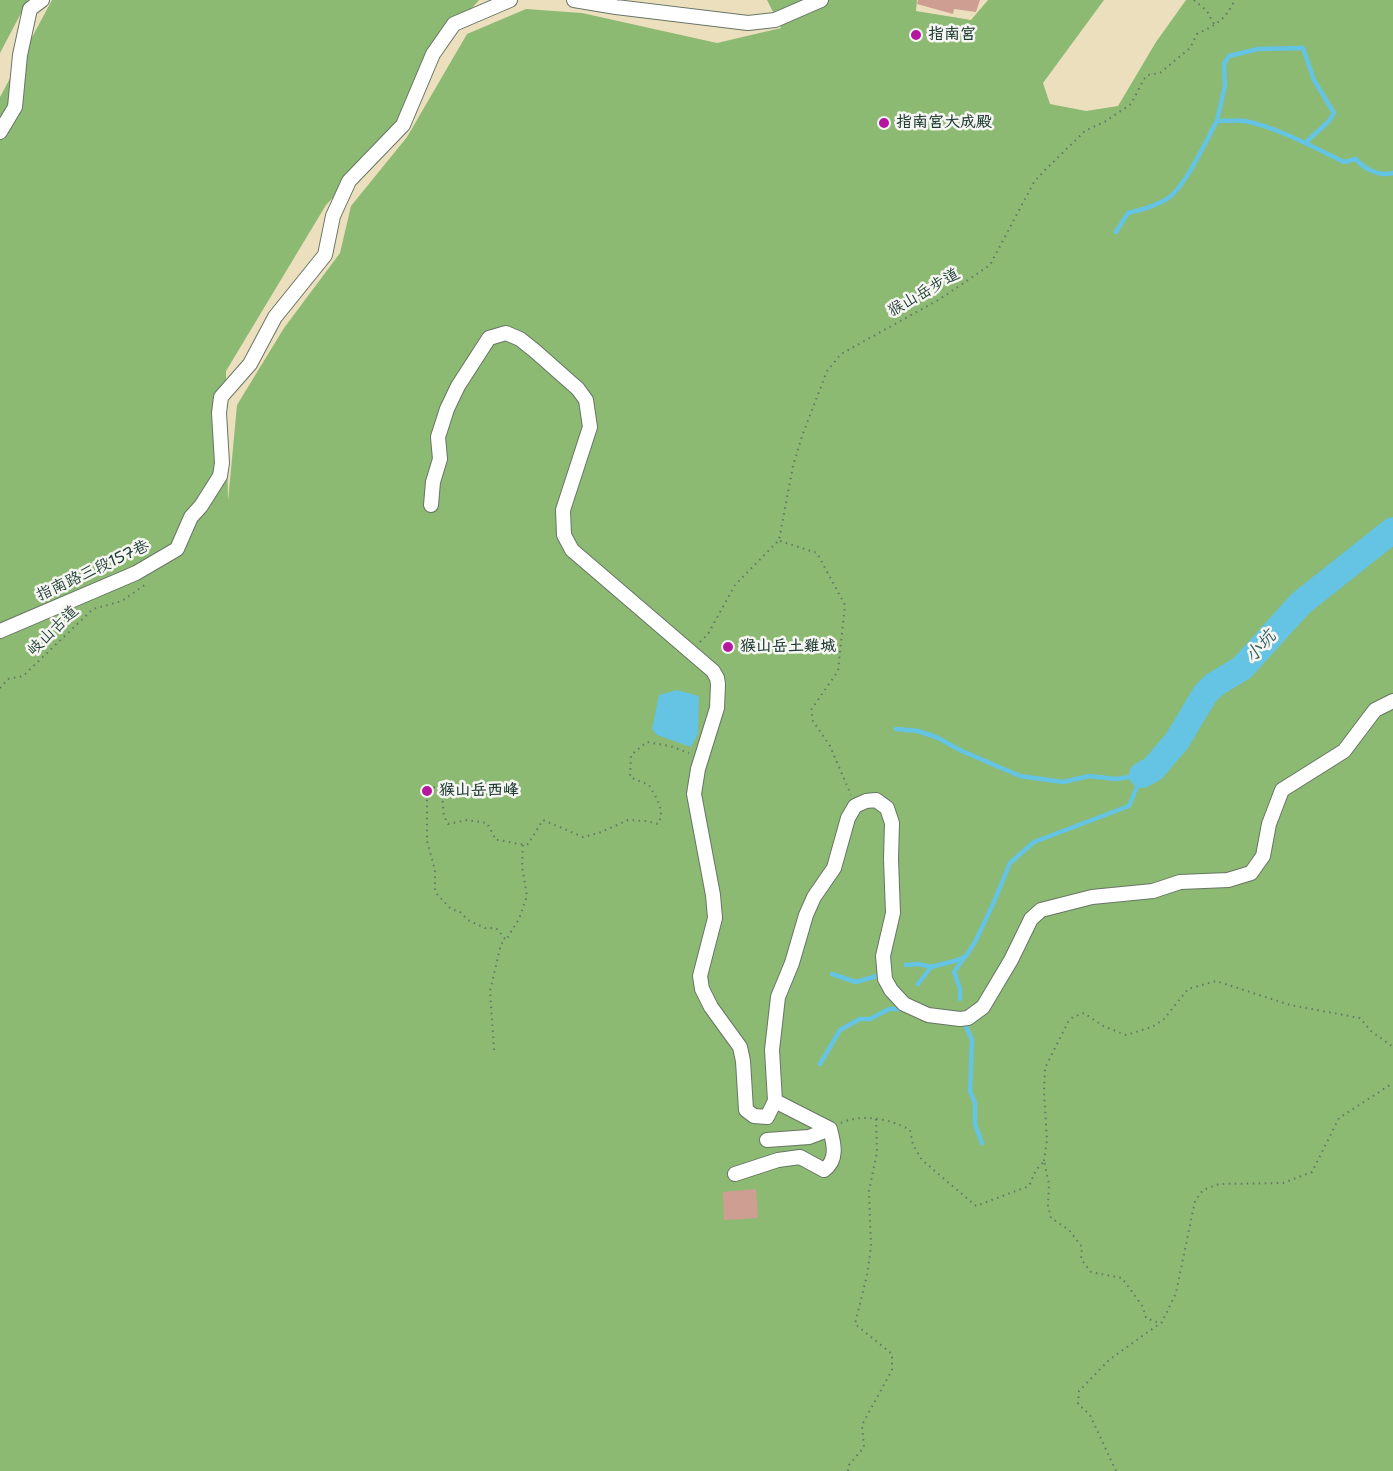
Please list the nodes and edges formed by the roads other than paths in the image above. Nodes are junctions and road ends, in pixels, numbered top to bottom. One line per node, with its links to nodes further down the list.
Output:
1 (42, 0): 5 (street)
2 (510, 0): 7 (street, 指南路三段157巷)
3 (574, 0): 4 (street)
4 (821, 0)
5 (0, 132)
6 (431, 505): 9 (street)
7 (0, 631)
8 (1393, 700): 9 (street)
9 (775, 1101): 10 (street)
10 (830, 1129): 11 (street); 12 (street)
11 (767, 1140)
12 (735, 1174)

